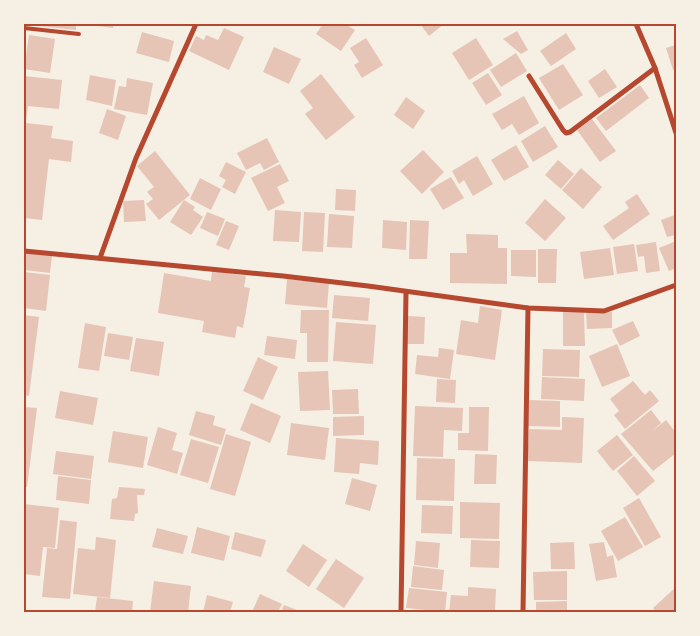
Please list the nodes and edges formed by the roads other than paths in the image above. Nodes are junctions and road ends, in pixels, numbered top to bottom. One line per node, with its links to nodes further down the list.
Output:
1 (196, 24): 9 (street)
2 (636, 24): 5 (street)
3 (24, 28): 4 (lane)
4 (79, 34)
5 (655, 68): 6 (street); 7 (street)
6 (529, 76)
7 (676, 133)
8 (24, 251): 9 (street)
9 (100, 258): 11 (street)
10 (676, 285): 12 (street)
11 (406, 292): 12 (street); 13 (street)
12 (528, 308): 14 (street)
13 (401, 612)
14 (523, 612)

